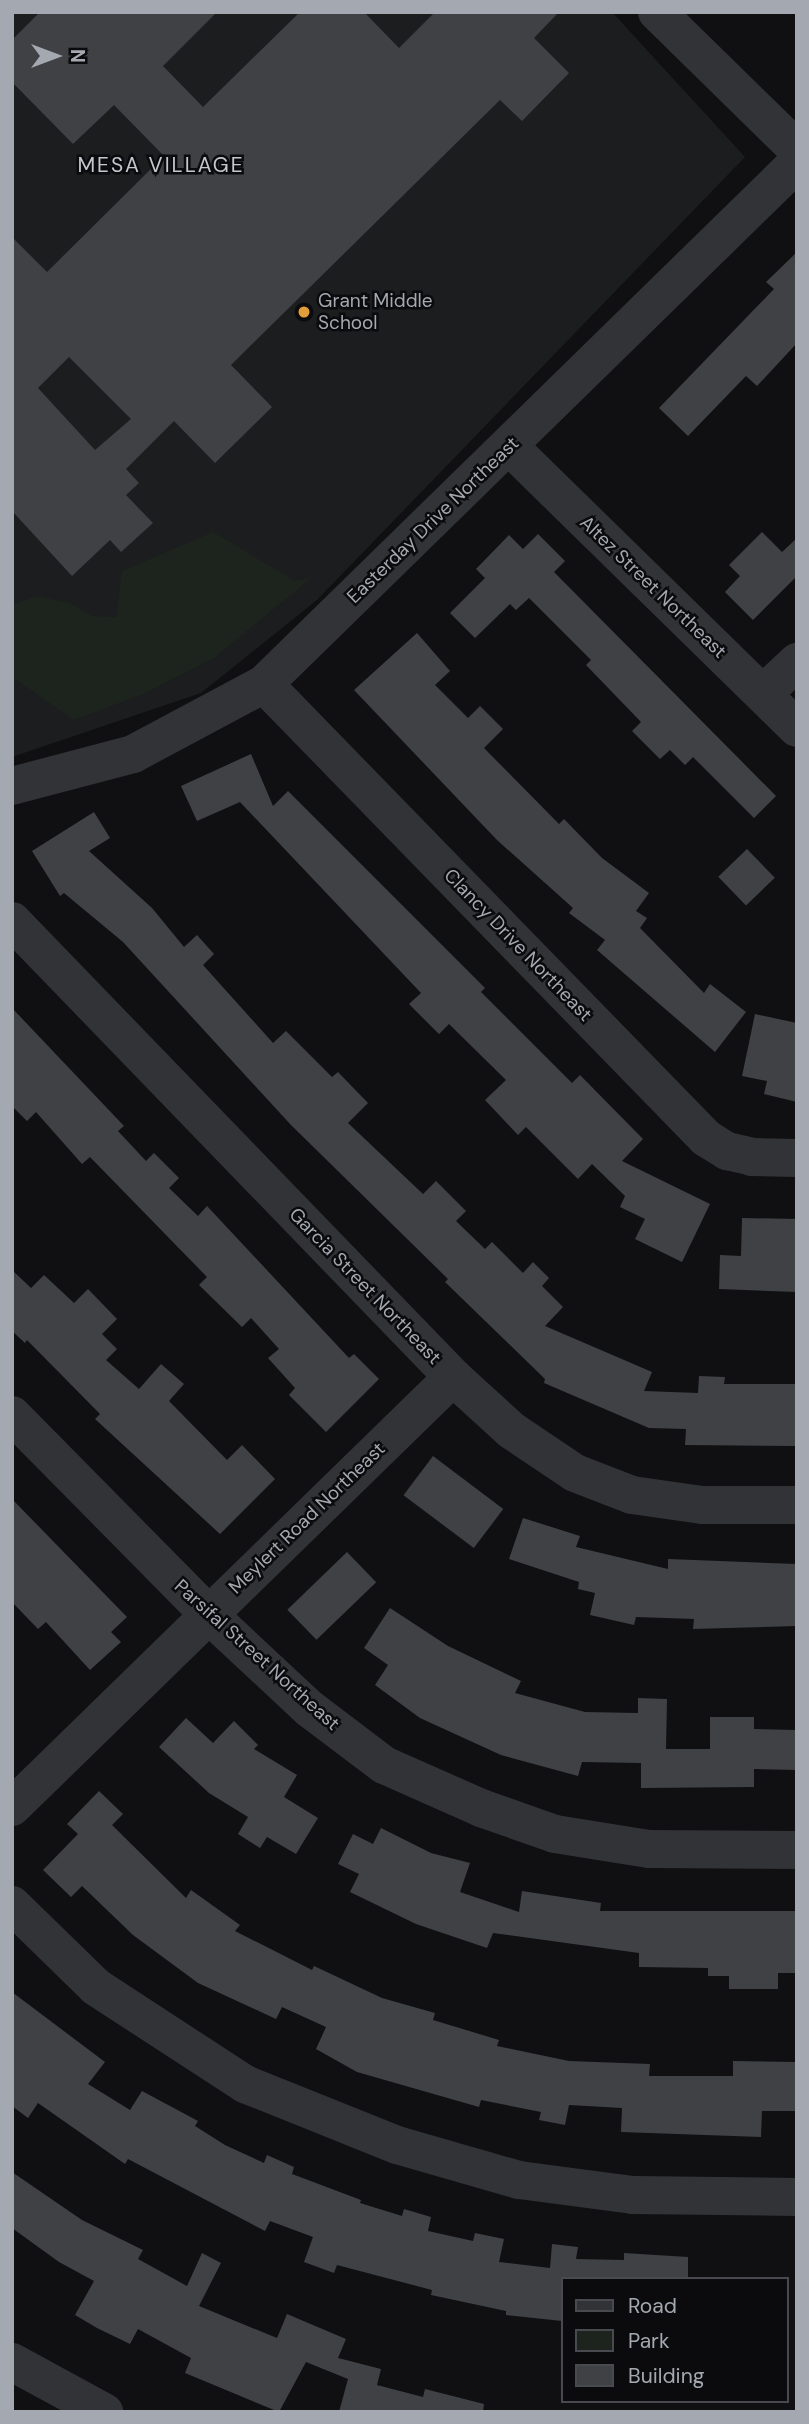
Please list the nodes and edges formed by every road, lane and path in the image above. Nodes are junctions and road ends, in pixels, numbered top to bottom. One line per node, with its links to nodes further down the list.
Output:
1 (657, 12): 2 (street)
2 (797, 149)
3 (797, 163): 4 (street, Easterday Drive Northeast)
4 (509, 446): 6 (street, Easterday Drive Northeast); 7 (street, Altez Street Northeast)
5 (797, 662): 7 (street)
6 (264, 684): 9 (street, Easterday Drive Northeast); 11 (street, Clancy Drive Northeast)
7 (763, 694): 8 (street, Altez Street Northeast)
8 (797, 727)
9 (12, 786)
10 (12, 921): 12 (street, Garcia Street Northeast)
11 (797, 1158)
12 (453, 1377): 14 (street, Garcia Street Northeast); 15 (street, Meylert Road Northeast)
13 (12, 1415): 15 (street, Parsifal Street Northeast)
14 (797, 1505)
15 (208, 1614): 16 (street, Meylert Road Northeast); 17 (street, Parsifal Street Northeast)
16 (12, 1807)
17 (797, 1850)
18 (12, 1905): 19 (street)
19 (797, 2197)
20 (12, 2362): 21 (street)
21 (104, 2412)

